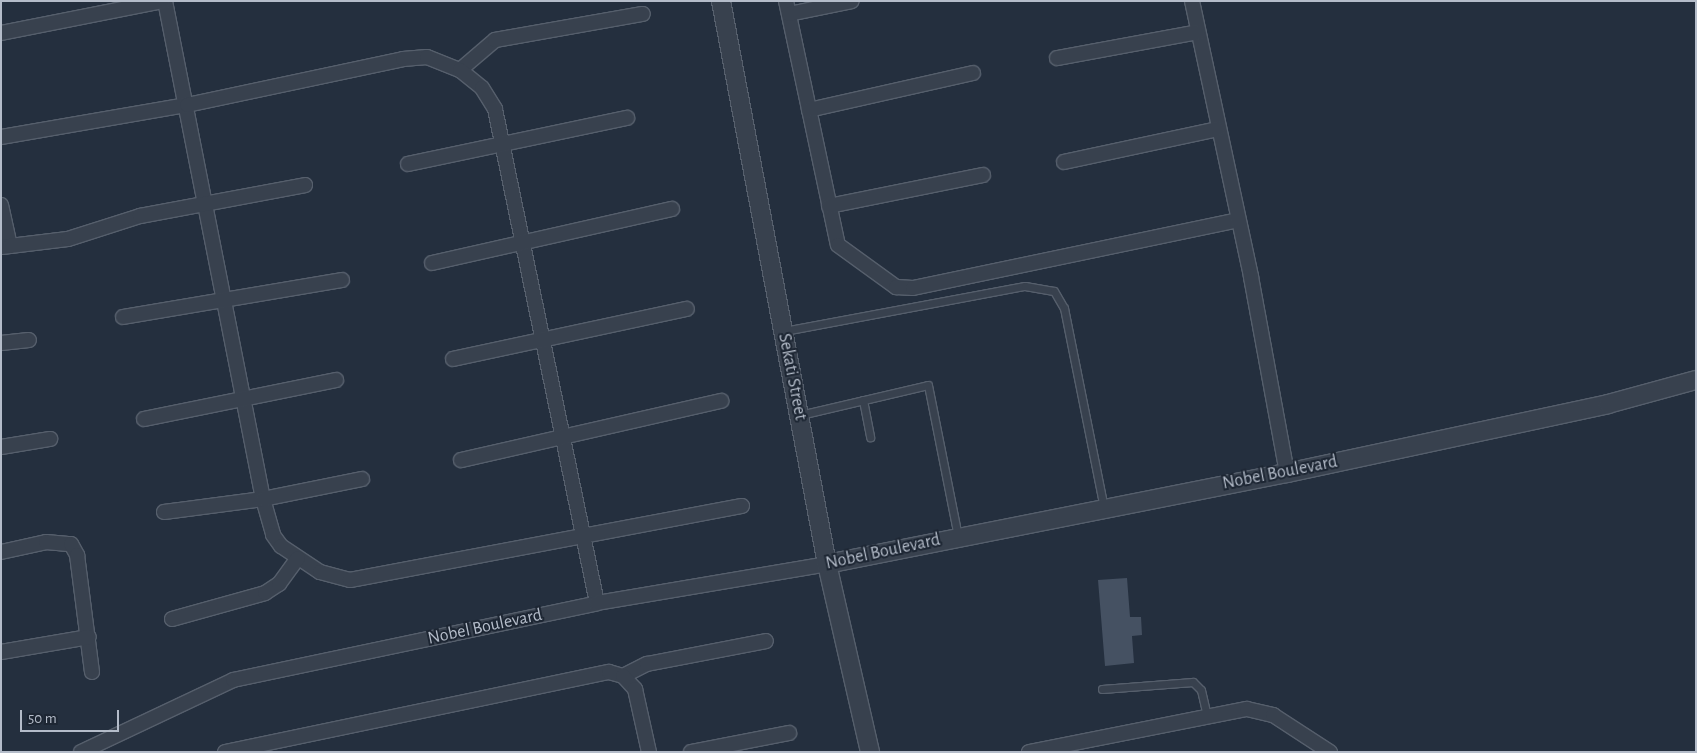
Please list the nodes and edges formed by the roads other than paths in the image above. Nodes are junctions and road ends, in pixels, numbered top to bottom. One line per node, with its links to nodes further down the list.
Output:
1 (164, 1): 8 (street); 12 (street)
2 (721, 1): 34 (street, Sekati Street)
3 (852, 1): 5 (street)
4 (1192, 1): 7 (street)
5 (788, 8): 13 (street)
6 (643, 14): 10 (street)
7 (1198, 32): 9 (street); 15 (street)
8 (1, 33)
9 (1057, 58)
10 (460, 70): 12 (street); 17 (street)
11 (973, 73): 13 (street)
12 (187, 105): 16 (street); 22 (street)
13 (809, 110): 24 (street)
14 (627, 118): 17 (street)
15 (1218, 129): 18 (street); 26 (street)
16 (1, 136)
17 (502, 142): 19 (street); 27 (street)
18 (1064, 162)
19 (408, 164)
20 (983, 175): 24 (street)
21 (305, 185): 22 (street)
22 (202, 202): 28 (street); 31 (street)
23 (1, 205): 28 (street)
24 (829, 206): 26 (street)
25 (672, 209): 27 (street)
26 (1238, 220): 51 (street)
27 (523, 243): 29 (street); 36 (street)
28 (6, 246)
29 (432, 263)
30 (342, 280): 31 (street)
31 (222, 301): 33 (street); 41 (street)
32 (687, 309): 36 (street)
33 (122, 317)
34 (783, 331): 44 (street, Sekati Street); 55 (lane)
35 (29, 340): 37 (street)
36 (545, 340): 38 (street); 47 (street)
37 (1, 343)
38 (453, 359)
39 (336, 380): 41 (street)
40 (1696, 380): 51 (street, Nobel Boulevard)
41 (242, 400): 45 (street); 53 (street)
42 (863, 400): 44 (lane); 46 (lane); 58 (lane)
43 (721, 401): 47 (street)
44 (799, 415): 61 (street, Sekati Street)
45 (144, 419)
46 (870, 437)
47 (565, 438): 50 (street); 57 (street)
48 (50, 439): 49 (street)
49 (1, 447)
50 (461, 460)
51 (1287, 473): 55 (street, Nobel Boulevard)
52 (362, 479): 53 (street)
53 (262, 499): 56 (street); 60 (street)
54 (742, 506): 57 (street)
55 (1104, 508): 58 (street, Nobel Boulevard)
56 (164, 512)
57 (583, 536): 60 (street); 62 (street)
58 (958, 537): 61 (street, Nobel Boulevard)
59 (1, 552): 64 (street)
60 (298, 558): 63 (street)
61 (827, 564): 62 (street, Nobel Boulevard); 77 (street, Sekati Street)
62 (597, 604): 72 (street, Nobel Boulevard)
63 (172, 620)
64 (88, 637): 66 (street); 67 (street)
65 (766, 641): 68 (street)
66 (1, 652)
67 (92, 672)
68 (623, 676): 74 (street); 75 (street)
69 (1102, 689): 70 (lane)
70 (1207, 717): 78 (street); 79 (street)
71 (789, 733): 76 (street)
72 (106, 746): 73 (street, Nobel Boulevard)
73 (81, 752)
74 (226, 752)
75 (649, 752)
76 (691, 752)
77 (870, 752)
78 (1029, 752)
79 (1330, 752)

